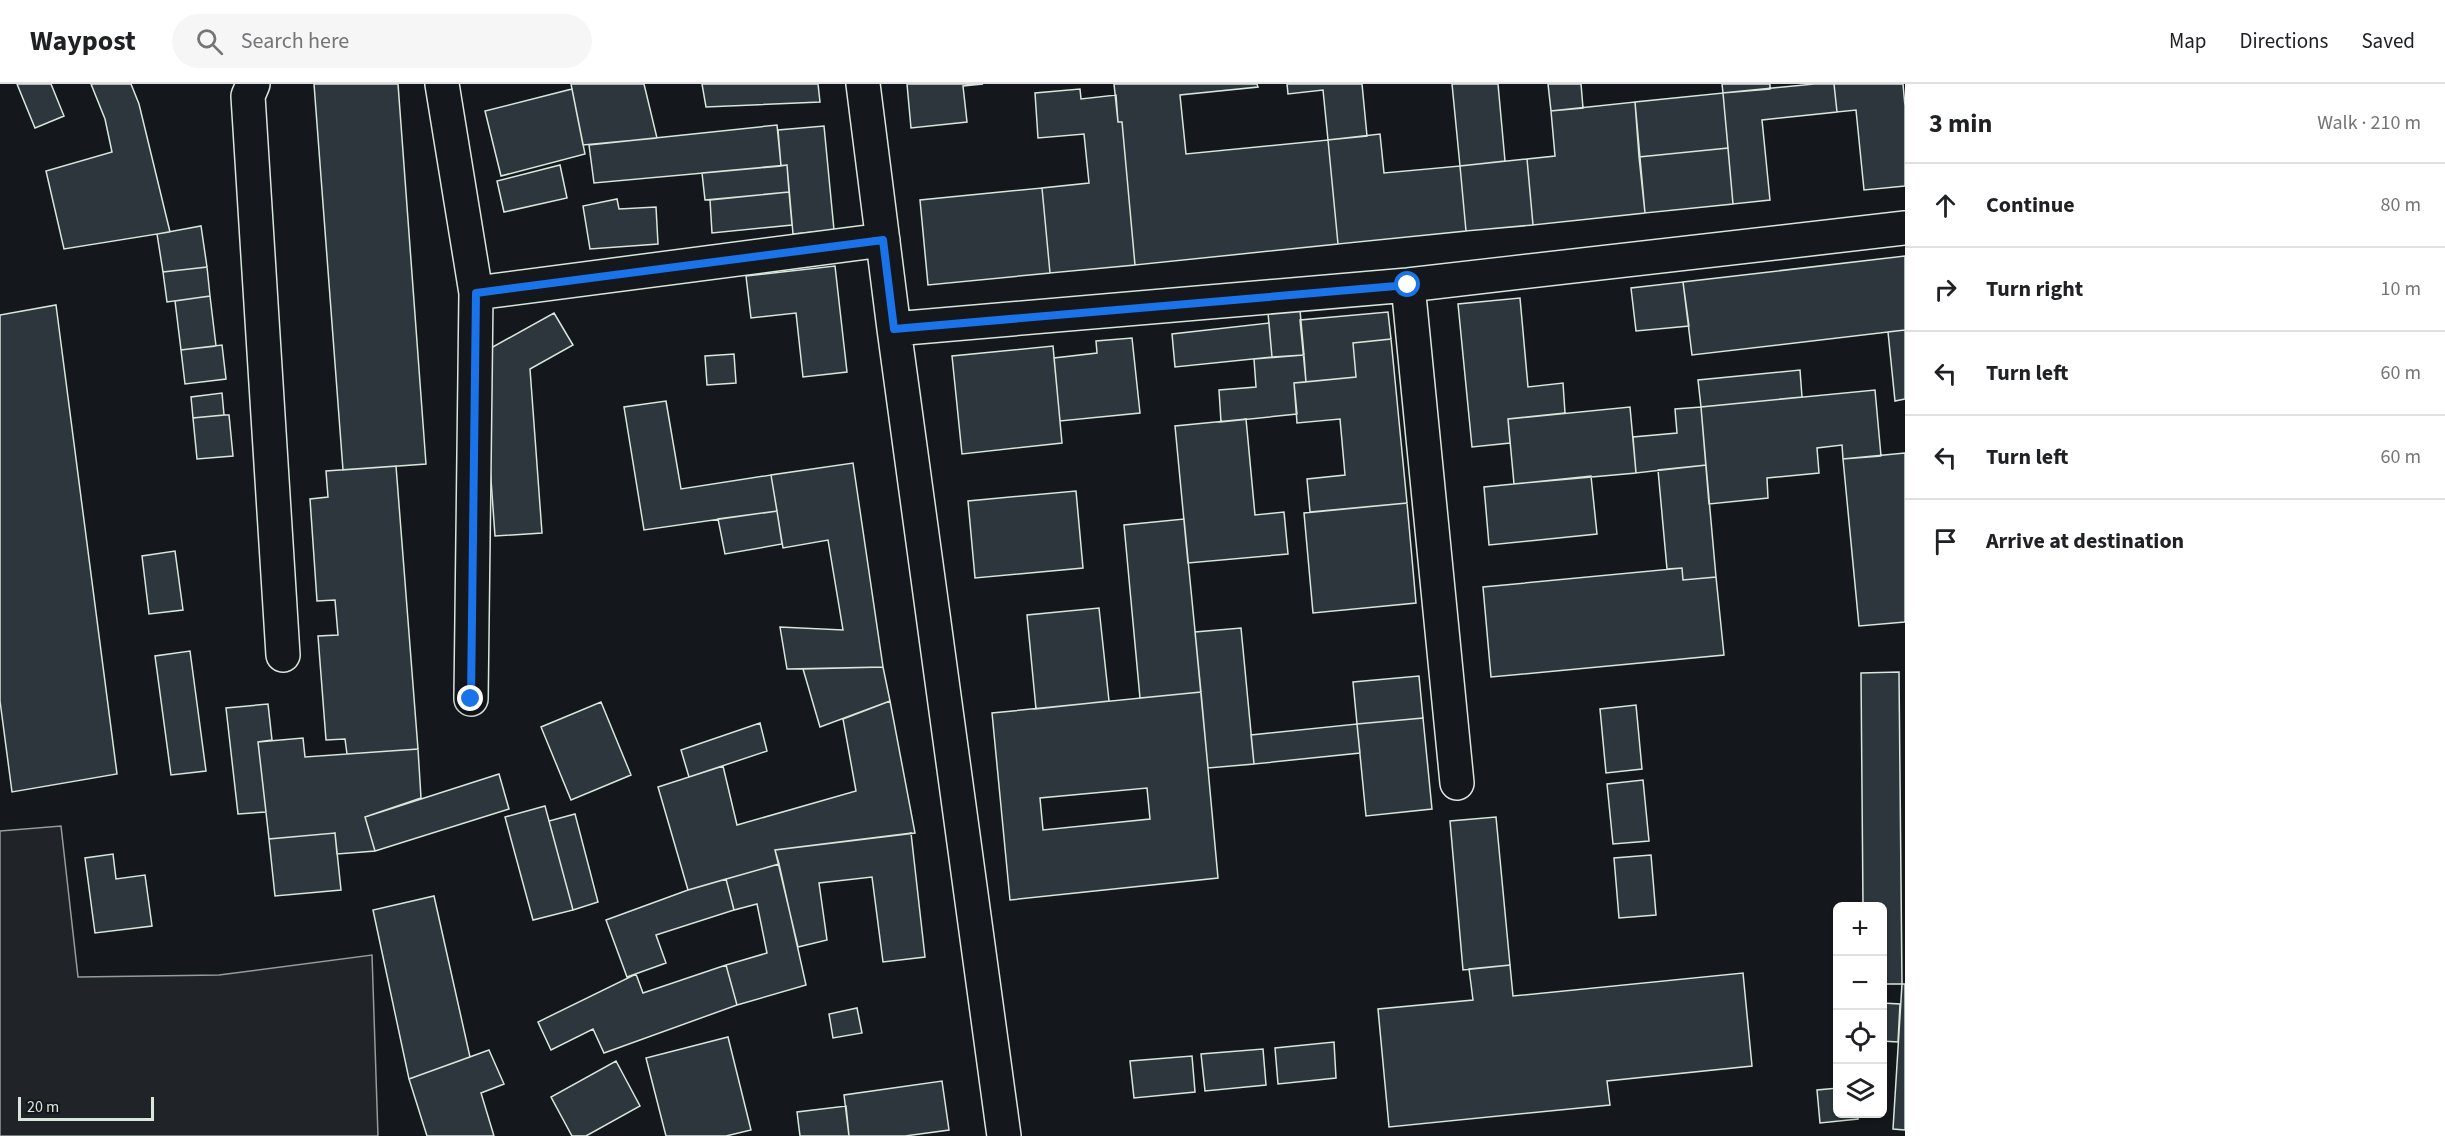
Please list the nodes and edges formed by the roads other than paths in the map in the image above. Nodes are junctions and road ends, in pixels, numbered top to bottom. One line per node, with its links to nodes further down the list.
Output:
1 (253, 84): 9 (street)
2 (442, 84): 7 (street)
3 (863, 84): 5 (street)
4 (1905, 228): 6 (street)
5 (883, 240): 7 (street); 8 (street)
6 (1408, 285): 8 (street); 11 (street)
7 (476, 293): 10 (street)
8 (894, 329): 12 (street)
9 (283, 655)
10 (471, 699)
11 (1457, 783)
12 (1004, 1136)

